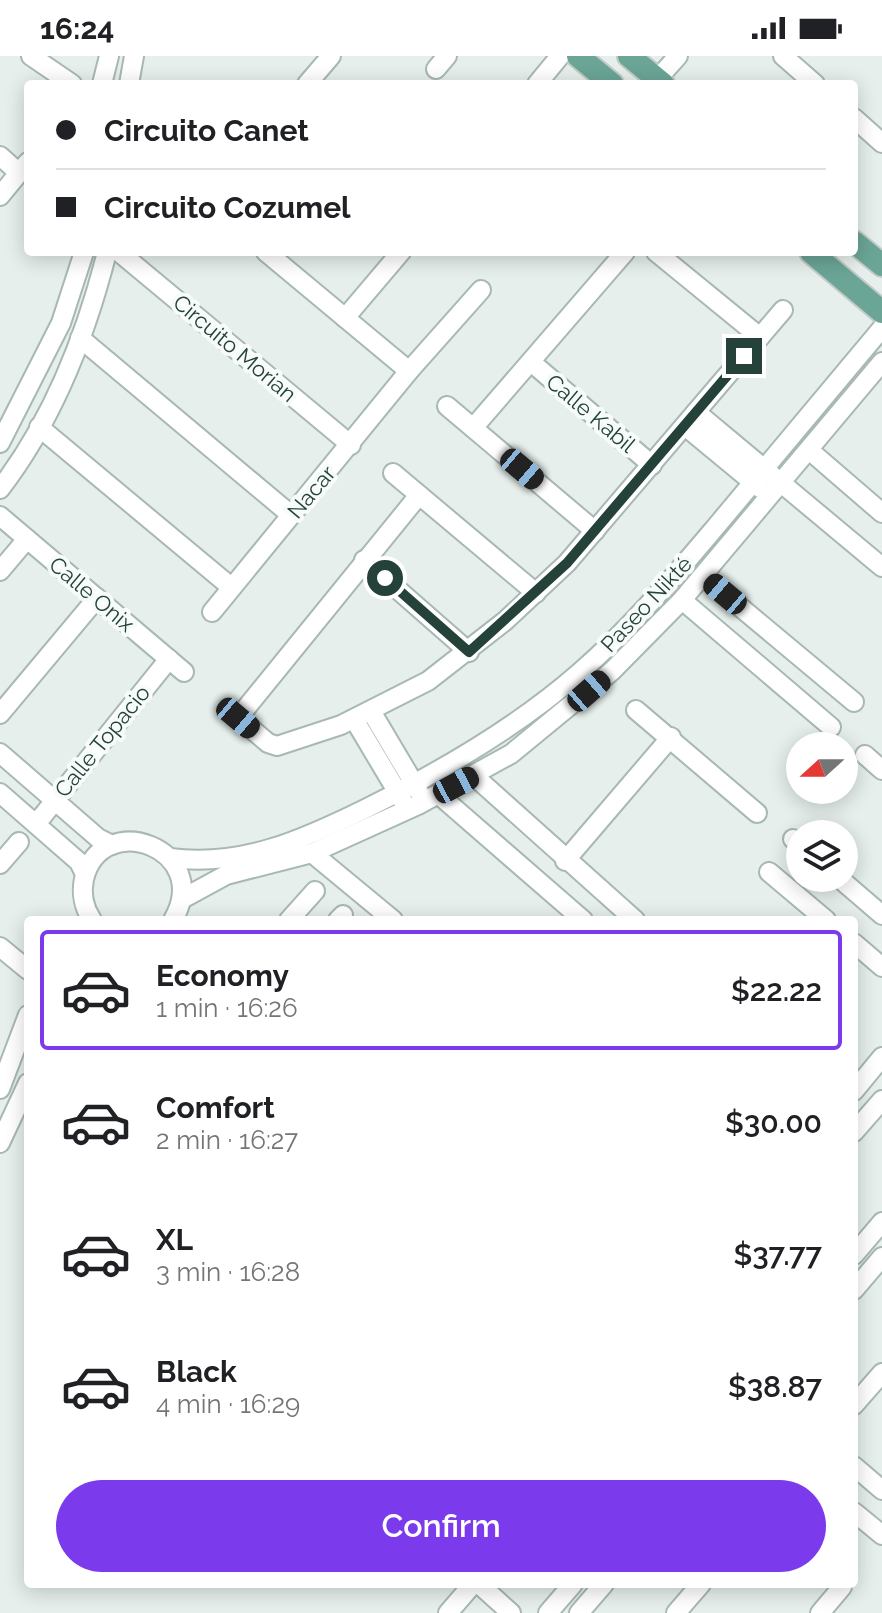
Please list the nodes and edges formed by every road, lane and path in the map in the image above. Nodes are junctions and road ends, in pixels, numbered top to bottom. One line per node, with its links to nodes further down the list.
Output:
1 (31, 56): 10 (street)
2 (109, 56): 11 (street)
3 (134, 56): 12 (street)
4 (331, 56): 13 (street)
5 (560, 56): 14 (street)
6 (578, 56): 15 (main road)
7 (629, 56): 16 (main road)
8 (678, 56): 17 (street)
9 (784, 57): 18 (street)
10 (66, 80)
11 (103, 80)
12 (130, 80)
13 (310, 80)
14 (540, 80)
15 (607, 80)
16 (656, 80)
17 (660, 80)
18 (810, 80)
19 (858, 122): 20 (street)
20 (882, 143)
21 (0, 156): 22 (street)
22 (24, 168): 23 (street)
23 (0, 196)
24 (858, 245): 33 (main road)
25 (83, 256): 48 (street)
26 (106, 256): 40 (street)
27 (124, 256): 49 (street, Circuito Morian)
28 (276, 256): 37 (street)
29 (398, 256): 37 (street)
30 (622, 256): 41 (street)
31 (661, 256): 39 (street)
32 (816, 256): 36 (main road)
33 (882, 265)
34 (481, 290): 43 (street, Nacar)
35 (783, 310): 39 (street)
36 (882, 312)
37 (345, 318): 43 (street)
38 (882, 328): 53 (street, Paseo Nikté)
39 (760, 337): 45 (street)
40 (80, 338): 46 (street); 58 (street)
41 (531, 362): 47 (street); 51 (street, Calle Kabil)
42 (881, 363): 50 (street, Paseo Nikté)
43 (409, 371): 49 (street, Nacar)
44 (447, 406): 47 (street)
45 (691, 419): 51 (street); 53 (street)
46 (39, 427): 55 (street); 66 (street)
47 (473, 428): 60 (street)
48 (0, 443)
49 (351, 445): 58 (street, Nacar)
50 (809, 450): 54 (street, Paseo Nikté); 57 (street)
51 (652, 465): 60 (street)
52 (393, 473): 56 (street)
53 (758, 476): 54 (street); 84 (street, Paseo Nikté)
54 (776, 488): 63 (street); 65 (street, Paseo Nikté)
55 (0, 489)
56 (419, 495): 62 (street); 67 (street)
57 (882, 513)
58 (291, 515): 66 (street, Nacar)
59 (0, 516): 61 (street, Calle Onix)
60 (595, 531): 67 (street)
61 (27, 539): 64 (street); 68 (street, Calle Onix)
62 (364, 560): 71 (street); 77 (street)
63 (882, 567)
64 (0, 571)
65 (703, 576): 69 (street, Paseo Nikté); 74 (street)
66 (231, 587): 70 (street, Nacar)
67 (536, 593): 71 (street)
68 (97, 598): 72 (street, Calle Onix); 76 (street)
69 (682, 600): 78 (street); 83 (street, Paseo Nikté)
70 (212, 612)
71 (469, 652): 77 (street)
72 (169, 659): 73 (street, Calle Onix); 86 (street, Calle Topacio)
73 (184, 672)
74 (854, 702)
75 (636, 710): 79 (street)
76 (0, 714)
77 (363, 715): 84 (street)
78 (831, 727)
79 (671, 737): 88 (street); 94 (street)
80 (0, 753): 86 (street)
81 (865, 755): 82 (street)
82 (882, 770)
83 (473, 775): 87 (street, Paseo Nikté); 94 (street)
84 (406, 788): 87 (street); 93 (street, Paseo Nikté)
85 (0, 793): 89 (street)
86 (55, 800): 89 (street, Calle Topacio); 91 (street)
87 (424, 802): 92 (street, Paseo Nikté); 106 (street)
88 (757, 813)
89 (36, 824): 97 (street)
90 (19, 842): 95 (street)
91 (112, 845): 93 (street, Paseo Nikté); 97 (street)
92 (312, 853): 100 (street, Paseo Nikté); 105 (street)
93 (170, 858): 100 (street)
94 (565, 861): 107 (street)
95 (0, 864)
96 (769, 872): 108 (street)
97 (85, 874): 102 (street)
98 (315, 891): 104 (street)
99 (855, 892): 101 (street)
100 (182, 899): 103 (street)
101 (882, 915)
102 (88, 916)
103 (175, 916)
104 (293, 916)
105 (388, 916)
106 (578, 916)
107 (630, 916)
108 (821, 916)
109 (858, 946): 112 (street)
110 (0, 947): 111 (street)
111 (24, 967)
112 (882, 967)
113 (24, 1023): 115 (street)
114 (882, 1057): 116 (street)
115 (5, 1062): 117 (street)
116 (858, 1086)
117 (0, 1089)
118 (24, 1092): 121 (street)
119 (882, 1100): 120 (street)
120 (858, 1127)
121 (0, 1143)
122 (882, 1222): 123 (street)
123 (858, 1250)
124 (882, 1257): 125 (street)
125 (858, 1285)
126 (878, 1386): 127 (street)
127 (858, 1402)
128 (858, 1469): 129 (street)
129 (882, 1490)
130 (858, 1515): 131 (street)
131 (882, 1535)
132 (470, 1588): 138 (street)
133 (483, 1588): 139 (street)
134 (570, 1588): 140 (street)
135 (601, 1588): 141 (street)
136 (698, 1588): 142 (street)
137 (841, 1588): 143 (street)
138 (448, 1613)
139 (511, 1613)
140 (548, 1613)
141 (579, 1613)
142 (676, 1613)
143 (820, 1613)

